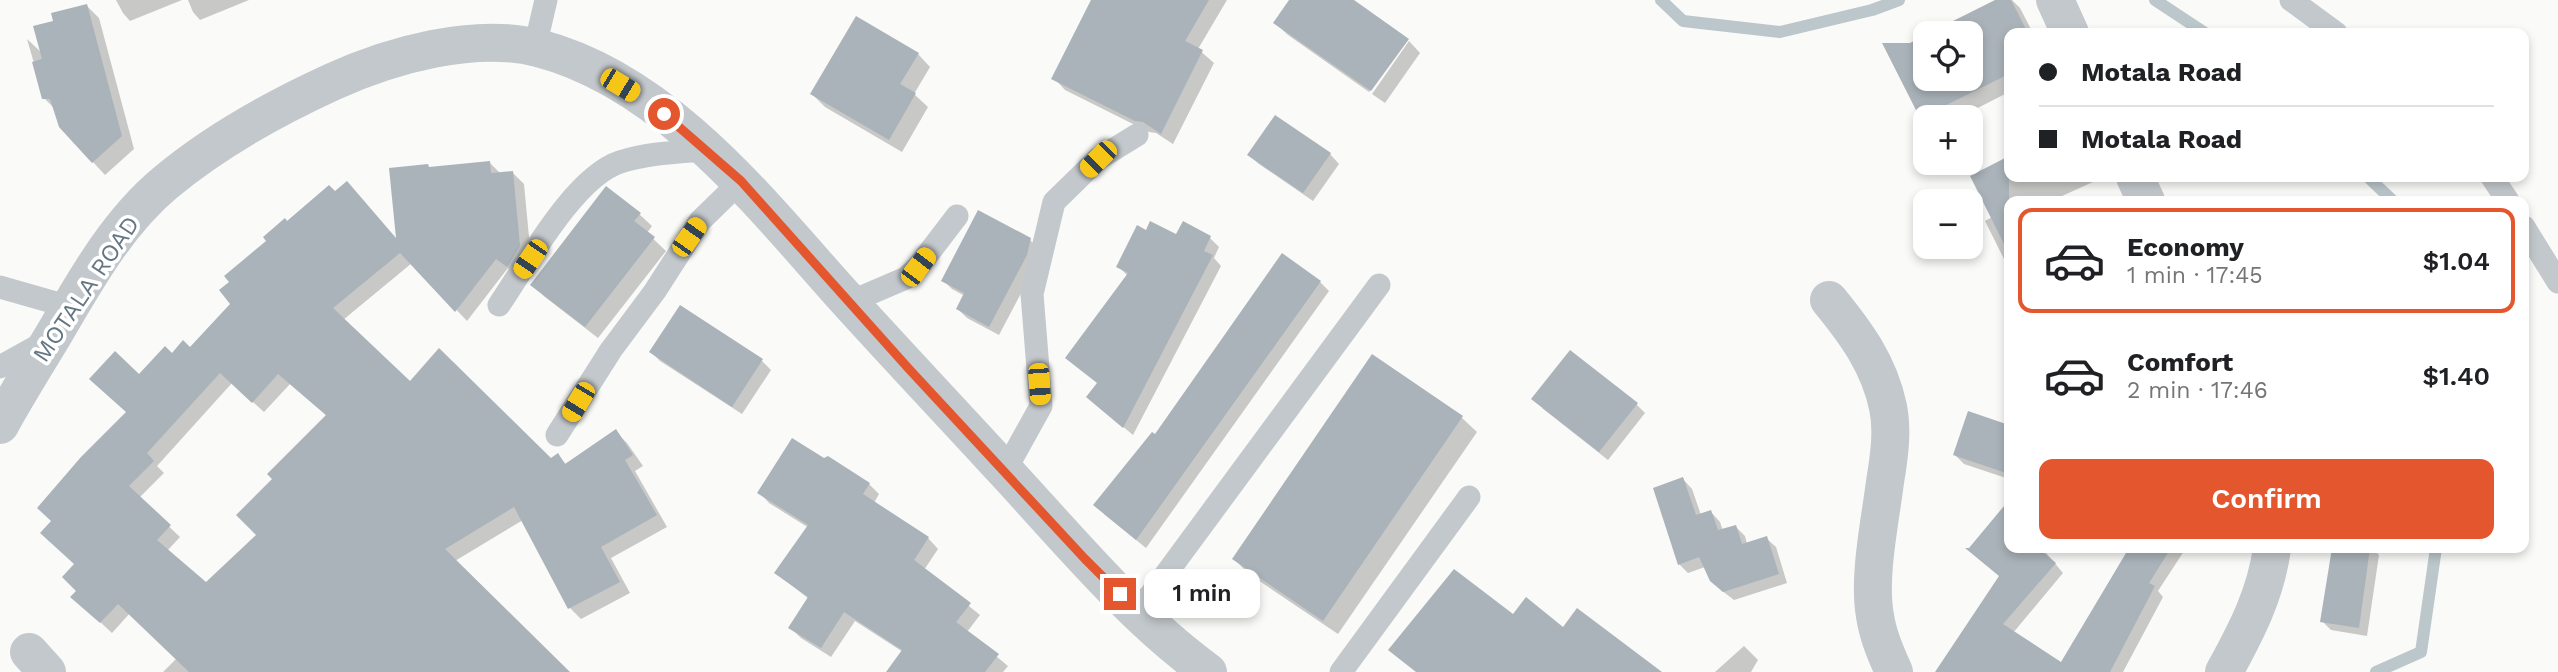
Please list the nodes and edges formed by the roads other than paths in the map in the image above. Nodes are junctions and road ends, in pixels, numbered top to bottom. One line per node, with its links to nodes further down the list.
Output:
1 (546, 0): 6 (lane)
2 (2055, 0): 4 (street)
3 (2291, 0): 5 (lane)
4 (2068, 28)
5 (2329, 28)
6 (535, 47): 8 (street, MOTALA ROAD); 18 (street, MOTALA ROAD)
7 (1137, 135): 22 (lane)
8 (706, 150): 9 (street, MOTALA ROAD); 17 (lane)
9 (741, 181): 16 (street, MOTALA ROAD); 21 (lane)
10 (957, 216): 16 (lane)
11 (2529, 235): 12 (lane)
12 (2558, 282)
13 (1379, 285): 25 (lane)
14 (0, 287): 18 (lane)
15 (1829, 300): 28 (street)
16 (850, 302): 22 (street, MOTALA ROAD)
17 (499, 305)
18 (61, 323): 19 (lane); 20 (street, MOTALA ROAD)
19 (0, 367)
20 (0, 425)
21 (557, 435)
22 (1006, 471): 25 (street, MOTALA ROAD)
23 (1469, 497): 27 (lane)
24 (2271, 553): 29 (street)
25 (1138, 612): 26 (street, MOTALA ROAD)
26 (1208, 672)
27 (1341, 672)
28 (1894, 672)
29 (2224, 672)

